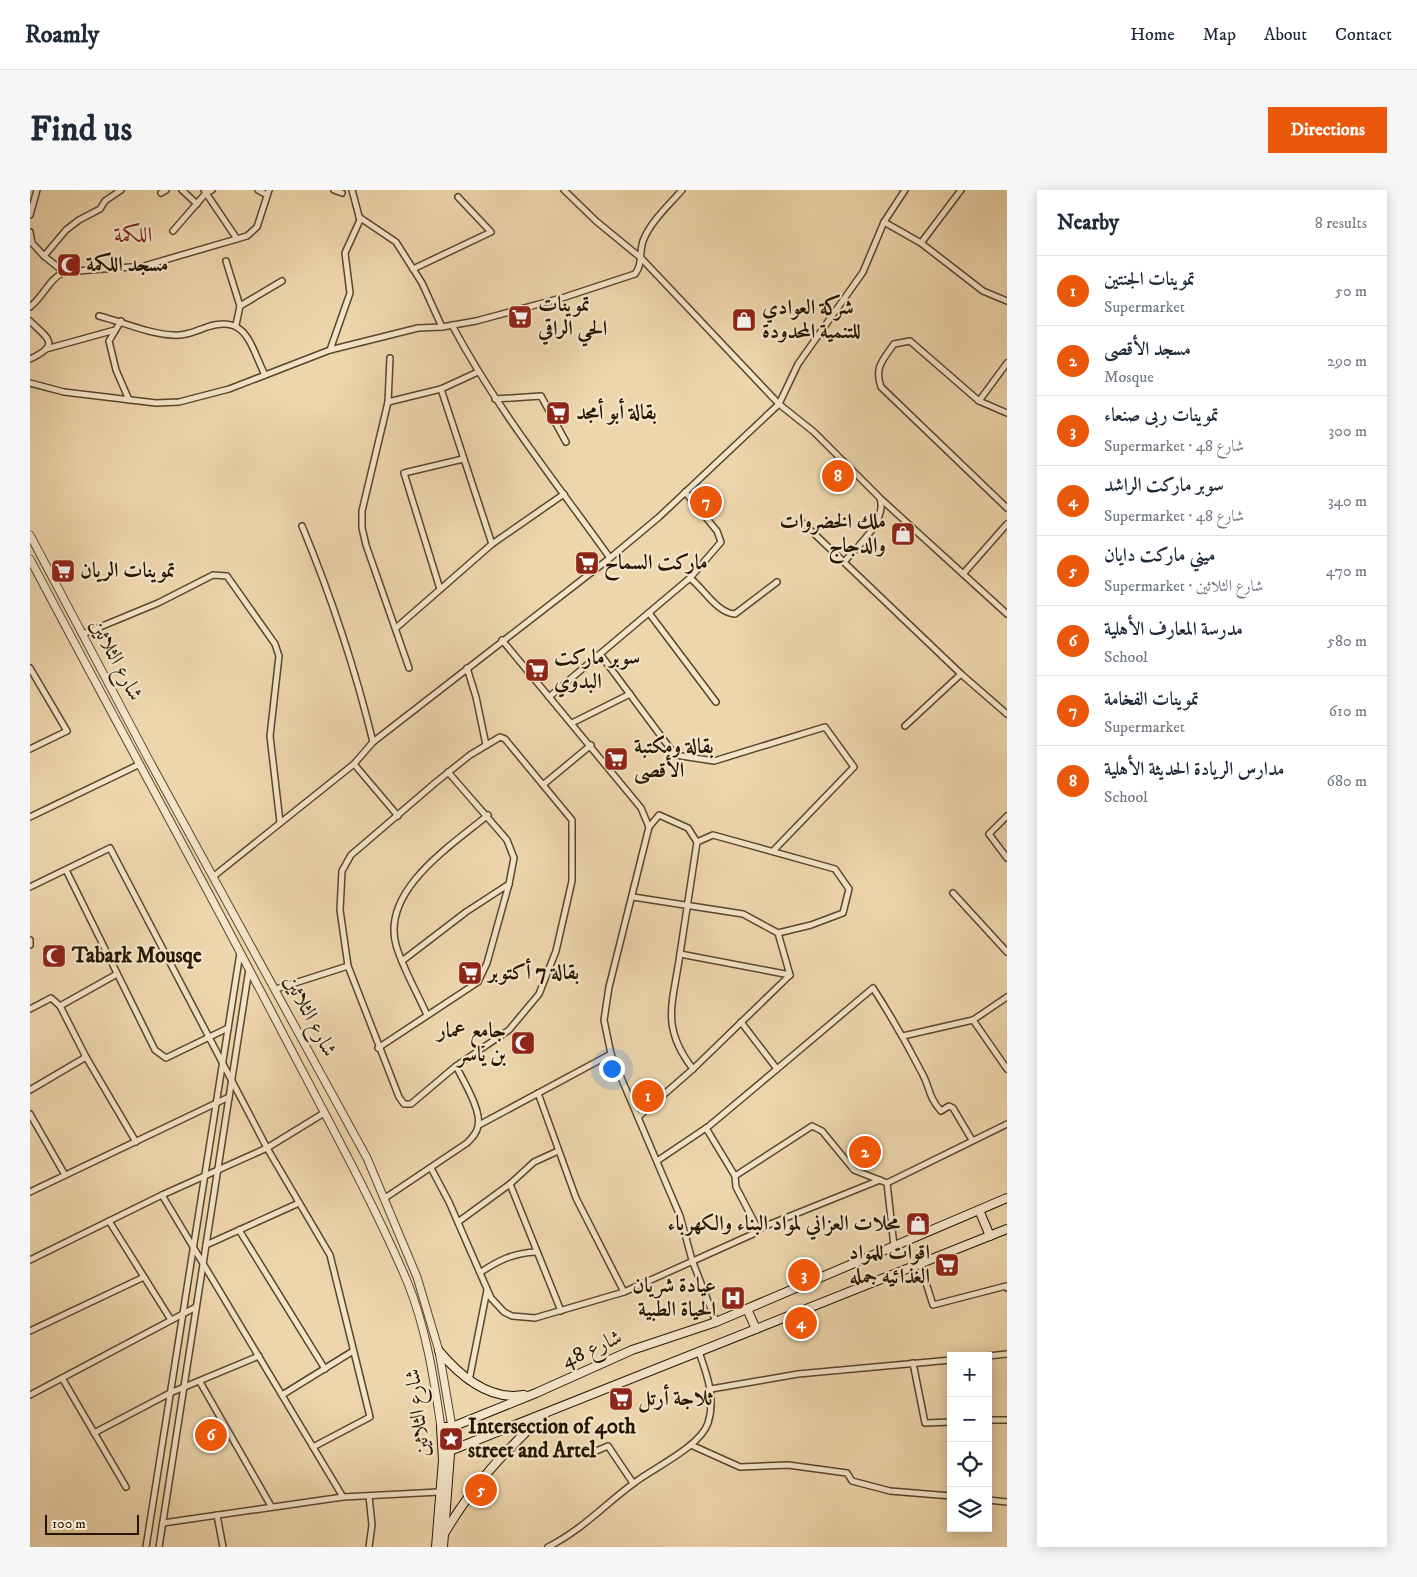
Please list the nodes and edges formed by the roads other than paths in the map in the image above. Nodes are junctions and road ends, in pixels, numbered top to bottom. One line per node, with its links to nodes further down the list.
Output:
1 (37, 190): 16 (street)
2 (121, 190): 25 (street)
3 (182, 190): 15 (street)
4 (258, 190): 12 (street)
5 (334, 190): 13 (street)
6 (352, 190): 17 (street)
7 (564, 190): 26 (street)
8 (905, 190): 18 (street)
9 (961, 190): 22 (street)
10 (207, 191): 15 (street); 21 (street)
11 (678, 191): 26 (street)
12 (268, 192): 21 (street)
13 (342, 193)
14 (458, 197): 28 (street)
15 (197, 204): 19 (street)
16 (30, 215)
17 (359, 217): 28 (street); 42 (street)
18 (884, 222): 22 (street); 54 (street)
19 (173, 231)
20 (30, 232): 23 (street)
21 (237, 239): 29 (street)
22 (921, 242): 31 (street)
23 (36, 249): 24 (street); 25 (street)
24 (30, 254)
25 (44, 256): 29 (street)
26 (641, 258): 37 (street); 54 (street)
27 (226, 262): 33 (street)
28 (413, 269): 39 (street)
29 (64, 272): 32 (street)
30 (282, 282): 33 (street)
31 (1007, 301)
32 (30, 306)
33 (240, 306): 38 (street)
34 (99, 316): 36 (street)
35 (30, 321): 41 (street)
36 (121, 321): 38 (street); 40 (street)
37 (452, 325): 39 (street); 46 (street)
38 (236, 326): 47 (street)
39 (442, 327): 42 (street)
40 (115, 330): 41 (street); 51 (street)
41 (46, 349): 44 (street)
42 (330, 350): 47 (street)
43 (390, 358): 53 (street)
44 (30, 359)
45 (1007, 363): 52 (street)
46 (478, 372): 49 (street); 50 (street)
47 (266, 375): 51 (street)
48 (30, 383): 51 (street)
49 (441, 389): 53 (street); 57 (street)
50 (496, 399): 56 (street); 59 (street)
51 (129, 400)
52 (979, 401): 55 (street); 61 (street)
53 (388, 402): 76 (street)
54 (779, 404): 58 (street); 60 (street)
55 (1007, 413)
56 (566, 442)
57 (463, 459): 66 (street); 73 (street)
58 (685, 492): 67 (street); 71 (street)
59 (564, 494): 66 (street); 67 (street)
60 (880, 498): 69 (street); 70 (street)
61 (1007, 508)
62 (803, 522): 69 (street)
63 (1007, 524): 70 (street)
64 (302, 526): 91 (street)
65 (30, 535): 77 (street, شارع الثلاثين)
66 (492, 544): 73 (street)
67 (610, 558): 78 (street)
68 (30, 560): 97 (street, شارع الثلاثين)
69 (844, 562): 83 (street)
70 (963, 574): 75 (street)
71 (690, 578): 72 (street); 74 (street)
72 (777, 582)
73 (440, 589): 76 (street)
74 (650, 613): 79 (street); 87 (street)
75 (1007, 614)
76 (396, 628): 81 (street)
77 (83, 634): 95 (street, شارع الثلاثين); 104 (street)
78 (502, 640): 82 (street); 86 (street)
79 (600, 654): 85 (street); 86 (street)
80 (30, 668): 84 (street)
81 (409, 668)
82 (467, 668): 91 (street); 92 (street)
83 (961, 674): 88 (street); 90 (street)
84 (32, 675): 94 (street)
85 (630, 694): 89 (street); 107 (street)
86 (549, 697): 89 (street)
87 (716, 702)
88 (1007, 714)
89 (572, 724): 93 (street)
90 (906, 726)
91 (373, 742): 96 (street)
92 (486, 745): 98 (street); 99 (street)
93 (591, 745): 99 (street); 105 (street)
94 (30, 748)
95 (150, 760): 97 (street); 110 (street, شارع الثلاثين)
96 (354, 764): 101 (street); 104 (street)
97 (138, 765): 103 (street); 111 (street, شارع الثلاثين)
98 (448, 772): 100 (street); 101 (street)
99 (544, 784): 142 (street)
100 (488, 815): 112 (street); 123 (street)
101 (398, 816): 124 (street)
102 (1007, 816): 108 (street)
103 (30, 817)
104 (280, 822): 110 (street)
105 (649, 827): 106 (street); 115 (street)
106 (697, 842): 107 (street); 116 (street)
107 (773, 851): 117 (street)
108 (1007, 858)
109 (66, 870): 113 (street); 126 (street); 137 (street)
110 (214, 876): 111 (street); 128 (street, شارع الثلاثين)
111 (202, 881): 120 (street, شارع الثلاثين)
112 (509, 884): 123 (street); 132 (street)
113 (30, 887)
114 (953, 893): 121 (street)
115 (633, 897): 116 (street); 139 (street)
116 (687, 906): 117 (street); 122 (street)
117 (778, 933): 127 (street)
118 (30, 940): 119 (street)
119 (30, 944)
120 (240, 952): 125 (street, شارع الثلاثين); 135 (street)
121 (1007, 952)
122 (680, 954): 127 (street); 143 (street)
123 (402, 961): 132 (street)
124 (348, 966): 128 (street); 138 (street)
125 (249, 968): 146 (street); 151 (street, شارع الثلاثين)
126 (117, 974): 130 (street); 137 (street)
127 (790, 975): 134 (street)
128 (276, 990): 171 (street, شارع الثلاثين)
129 (1007, 997): 133 (street)
130 (60, 1006): 131 (street); 140 (street)
131 (30, 1009)
132 (427, 1014): 138 (street)
133 (973, 1020): 136 (street); 145 (street)
134 (741, 1022): 143 (street); 144 (street)
135 (228, 1028): 137 (street); 141 (street)
136 (903, 1036): 144 (street); 157 (street)
137 (209, 1038): 141 (street)
138 (378, 1048): 142 (street)
139 (611, 1054): 148 (street); 153 (street)
140 (86, 1057): 147 (street); 158 (street)
141 (222, 1064): 146 (street); 150 (street)
142 (456, 1066): 155 (street)
143 (693, 1069): 153 (street)
144 (777, 1069): 156 (street)
145 (1007, 1069)
146 (231, 1081): 149 (street); 159 (street)
147 (30, 1090)
148 (538, 1093): 155 (street); 160 (street)
149 (229, 1097): 150 (street); 163 (street)
150 (216, 1103): 158 (street); 165 (street)
151 (324, 1113): 159 (street); 224 (street, شارع الثلاثين)
152 (30, 1114): 164 (street)
153 (638, 1117): 161 (street)
154 (1007, 1124): 157 (street)
155 (479, 1125): 162 (street)
156 (706, 1128): 161 (street); 166 (street)
157 (972, 1140): 167 (street)
158 (136, 1142): 164 (street)
159 (267, 1148): 163 (street); 173 (street)
160 (558, 1151): 168 (street); 193 (street)
161 (657, 1161): 186 (street)
162 (431, 1168): 171 (street); 176 (street)
163 (217, 1170): 165 (street); 181 (street)
164 (65, 1175): 169 (street)
165 (205, 1176): 170 (street); 183 (street)
166 (735, 1176): 167 (street); 177 (street)
167 (884, 1181): 177 (street); 182 (street)
168 (510, 1184): 176 (street); 184 (street)
169 (30, 1192)
170 (162, 1195): 175 (street); 183 (street)
171 (385, 1198): 203 (street, شارع الثلاثين)
172 (1007, 1198): 174 (main road, شارع 48)
173 (299, 1203): 179 (street); 202 (street)
174 (979, 1210): 180 (main road); 182 (main road, شارع 48)
175 (109, 1221): 185 (street); 190 (street)
176 (458, 1222): 189 (street)
177 (758, 1229): 186 (street)
178 (1007, 1229): 180 (main road, شارع 48)
179 (239, 1230): 181 (street); 210 (street)
180 (990, 1236): 188 (main road, شارع 48)
181 (206, 1244): 187 (street)
182 (894, 1246): 195 (main road, شارع 48)
183 (194, 1247): 187 (street); 197 (street)
184 (536, 1252): 189 (street); 196 (street)
185 (30, 1260)
186 (692, 1260): 193 (street); 199 (street)
187 (203, 1264): 194 (street); 206 (street)
188 (920, 1264): 191 (street); 200 (main road, شارع 48)
189 (481, 1272): 192 (street)
190 (144, 1277): 198 (street); 201 (street)
191 (1007, 1288)
192 (488, 1289): 196 (street); 212 (street)
193 (624, 1292): 196 (street)
194 (196, 1307): 197 (street); 214 (street)
195 (746, 1309): 199 (main road, شارع 48); 200 (main road)
196 (561, 1311)
197 (183, 1314): 198 (street); 217 (street)
198 (171, 1320): 211 (street)
199 (716, 1322): 216 (main road, شارع 48)
200 (756, 1329): 204 (main road, شارع 48)
201 (30, 1331)
202 (353, 1351): 210 (street); 228 (street)
203 (439, 1351): 212 (main road); 225 (street, شارع الثلاثين)
204 (699, 1352): 215 (street); 220 (main road, شارع 48)
205 (1007, 1354): 207 (street)
206 (258, 1356): 213 (street); 219 (street)
207 (992, 1356)
208 (947, 1360): 209 (street)
209 (913, 1363): 215 (street); 223 (street)
210 (325, 1369): 219 (street)
211 (62, 1378): 218 (street); 226 (street)
212 (469, 1380): 216 (main road)
213 (200, 1382): 214 (street); 240 (street)
214 (184, 1388): 217 (street); 242 (street)
215 (711, 1389): 227 (street)
216 (536, 1393): 225 (main road, شارع 48)
217 (170, 1394): 226 (street); 244 (street)
218 (30, 1395)
219 (282, 1395): 228 (street)
220 (549, 1410): 229 (main road, شارع 48); 243 (main road)
221 (992, 1420): 222 (street)
222 (1007, 1420)
223 (947, 1422)
224 (441, 1427): 225 (main road, شارع 48); 231 (main road, شارع الثلاثين)
225 (452, 1427): 229 (main road, شارع الثلاثين)
226 (94, 1432): 233 (street)
227 (691, 1445): 232 (street); 236 (street)
228 (313, 1447): 237 (street)
229 (452, 1450): 231 (main road, شارع 48); 243 (main road, شارع الثلاثين)
230 (589, 1454): 232 (street)
231 (443, 1460): 234 (main road, شارع الثلاثين)
232 (633, 1483): 250 (street)
233 (126, 1487)
234 (439, 1492): 235 (street); 248 (main road, شارع الثلاثين)
235 (369, 1496): 237 (street); 247 (street)
236 (947, 1496)
237 (343, 1497): 240 (street)
238 (992, 1500): 239 (street)
239 (1007, 1502)
240 (271, 1506): 241 (street)
241 (217, 1515): 242 (street); 246 (street)
242 (163, 1523): 245 (street)
243 (444, 1534): 249 (main road, شارع الثلاثين)
244 (146, 1547)
245 (159, 1547)
246 (223, 1547)
247 (369, 1547)
248 (436, 1547)
249 (443, 1547)
250 (548, 1547)

